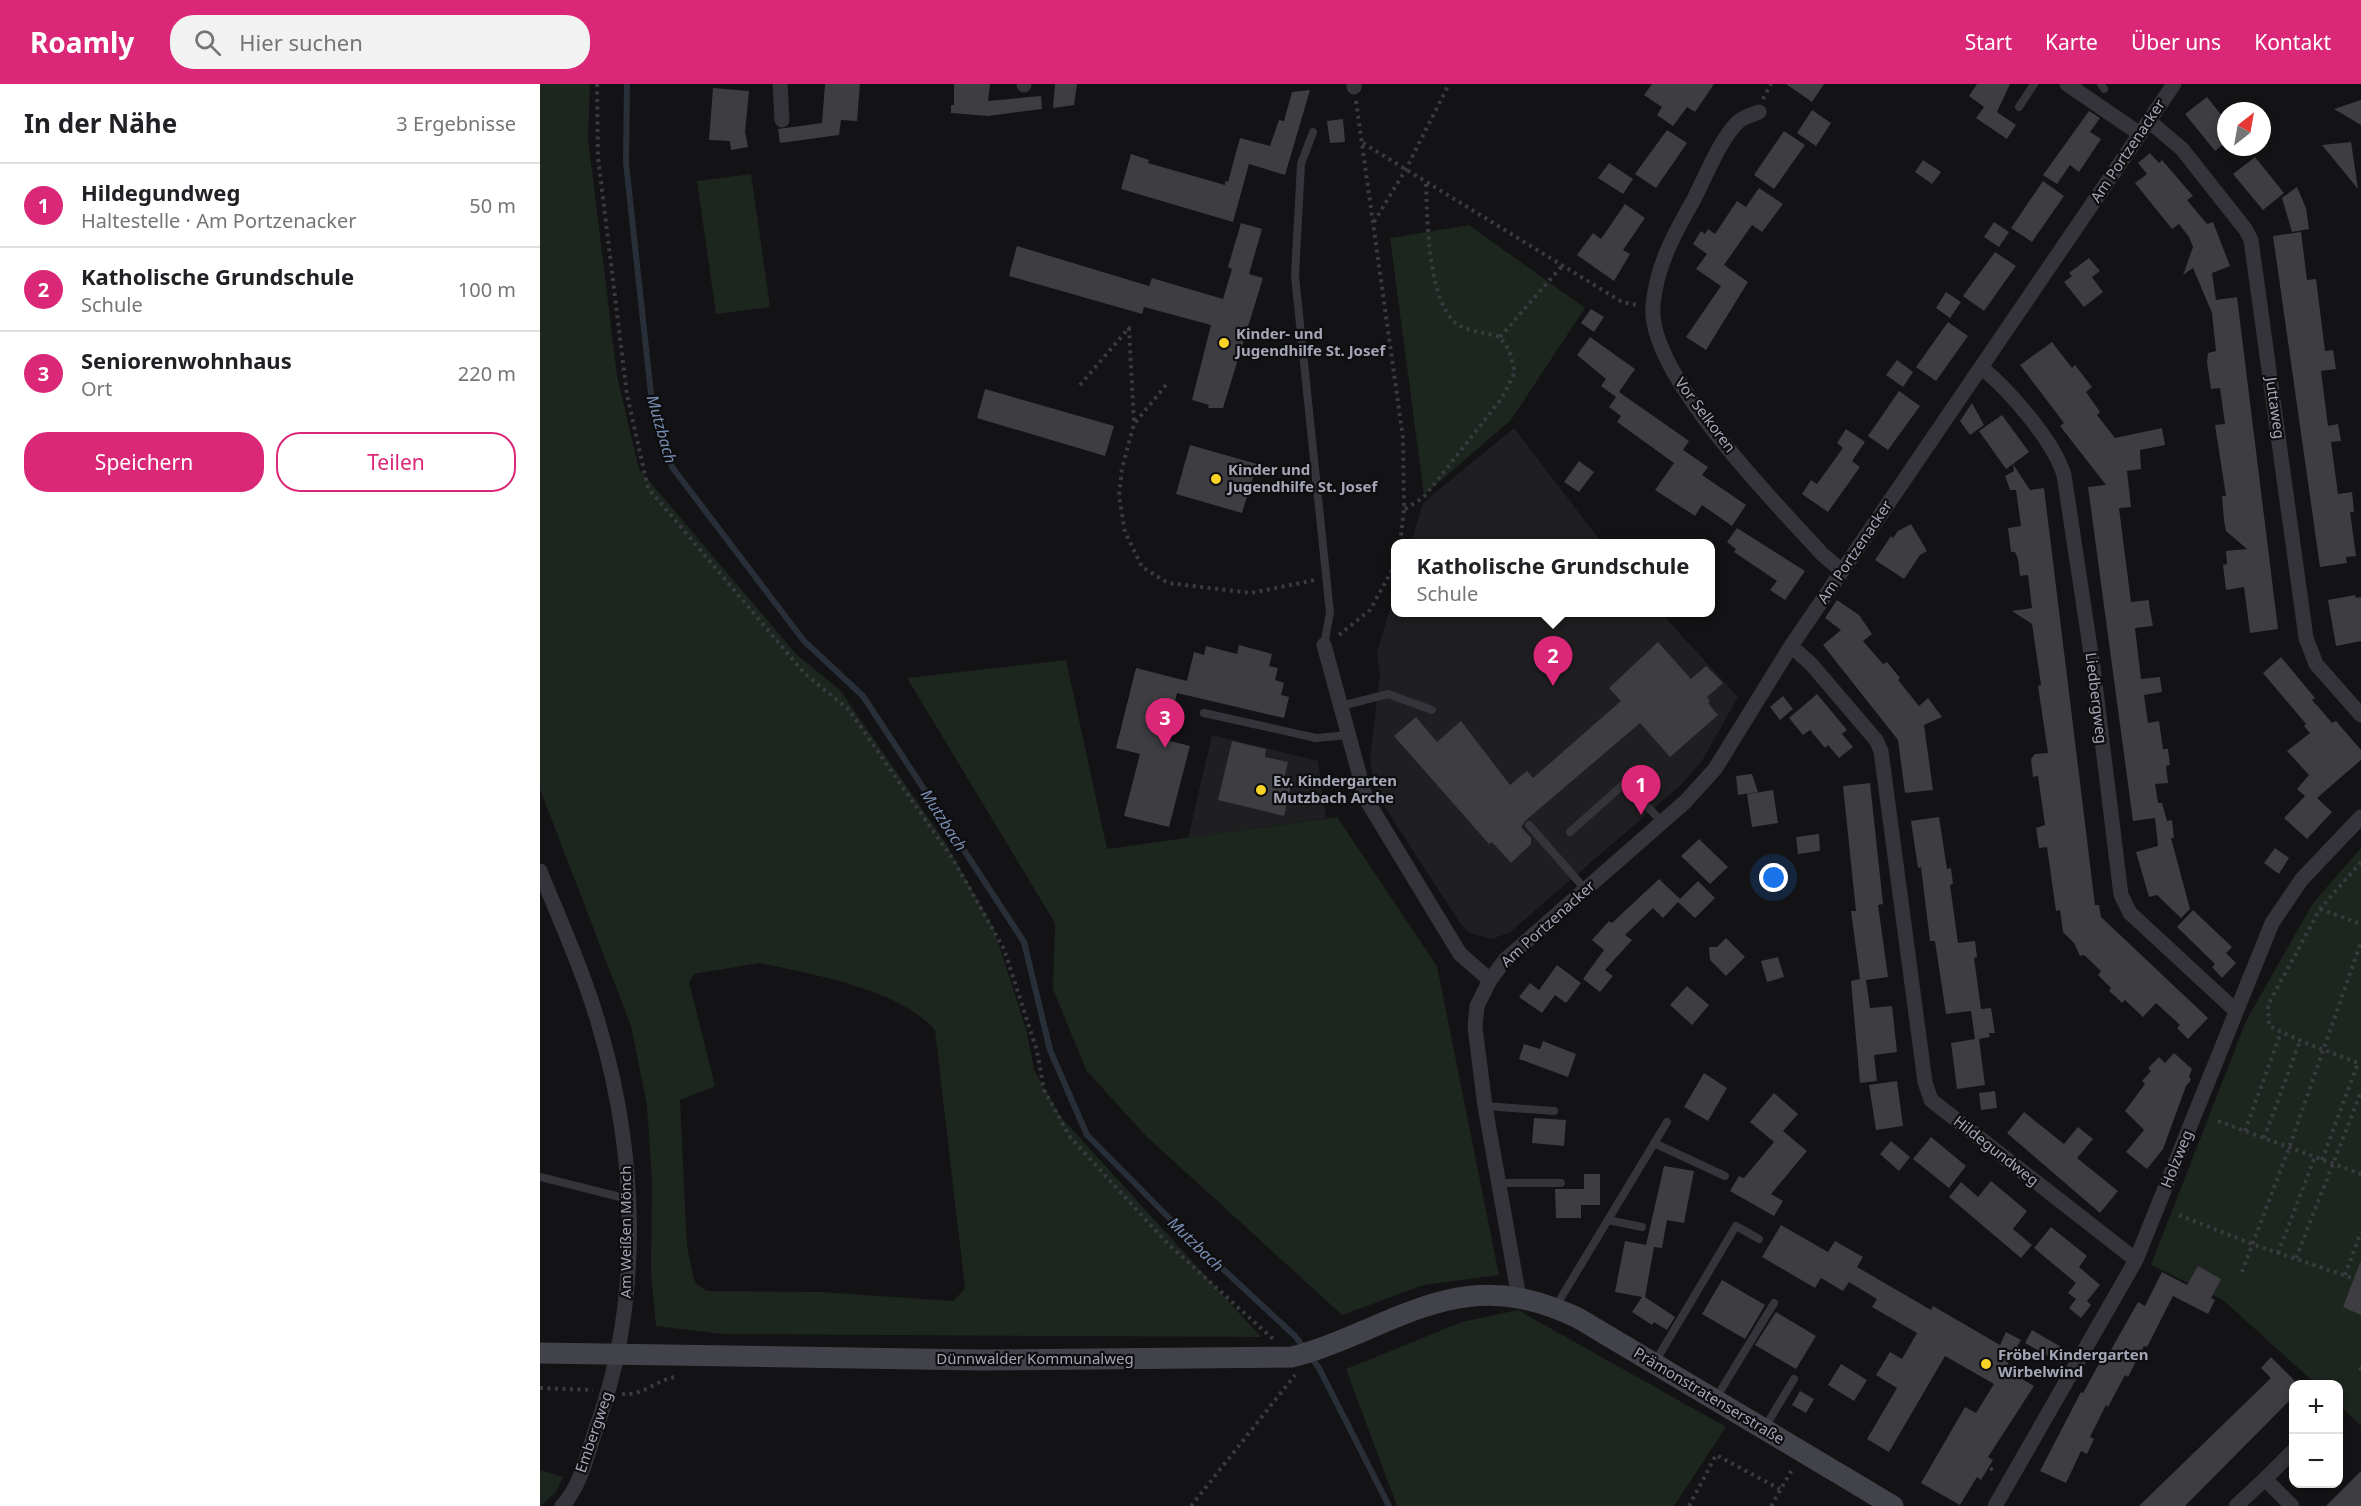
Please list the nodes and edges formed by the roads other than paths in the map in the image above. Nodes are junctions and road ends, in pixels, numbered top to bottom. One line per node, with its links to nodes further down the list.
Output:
1 (780, 84): 7 (street)
2 (2034, 84): 5 (lane)
3 (2067, 84): 10 (street)
4 (2174, 84): 8 (street, Am Portzenacker)
5 (2019, 107)
6 (1759, 112): 12 (street, Vor Selkoren)
7 (782, 120)
8 (2149, 121): 10 (street, Am Portzenacker); 18 (street, Juttaweg)
9 (1314, 132): 13 (lane)
10 (2140, 134): 11 (street, Am Portzenacker)
11 (1981, 367): 12 (street, Am Portzenacker); 27 (street, Liedbergweg)
12 (1842, 571): 14 (street, Am Portzenacker)
13 (1324, 645): 15 (street, Am Portzenacker)
14 (1791, 646): 21 (street, Am Portzenacker); 40 (street, Hildegundweg)
15 (1341, 706): 16 (lane); 19 (street, Am Portzenacker)
16 (1432, 710)
17 (1204, 713): 19 (lane)
18 (2361, 715)
19 (1349, 735): 26 (street, Am Portzenacker)
20 (2361, 817): 27 (street, Holzweg)
21 (1662, 822): 23 (lane); 25 (street, Am Portzenacker)
22 (1529, 825): 25 (lane)
23 (1570, 832)
24 (540, 871): 36 (street, Am Weißen Mönch)
25 (1585, 889): 26 (street, Am Portzenacker)
26 (1490, 980): 28 (street, Am Portzenacker)
27 (2236, 1011): 40 (street, Holzweg)
28 (1485, 1106): 29 (lane); 34 (street, Am Portzenacker)
29 (1554, 1111)
30 (1667, 1122): 31 (lane)
31 (1654, 1143): 32 (lane); 37 (lane)
32 (1725, 1176)
33 (540, 1177): 36 (lane)
34 (1498, 1183): 35 (lane); 41 (street, Am Portzenacker)
35 (1561, 1183)
36 (628, 1198): 45 (street, Am Weißen Mönch)
37 (1608, 1220): 38 (lane); 43 (lane)
38 (1642, 1227)
39 (1759, 1239): 46 (lane)
40 (2136, 1260): 54 (street, Holzweg)
41 (1519, 1298): 43 (main road, Prämonstratenserstraße); 45 (main road, Dünnwalder Kommunalweg)
42 (1774, 1303): 48 (lane)
43 (1555, 1308): 46 (main road, Prämonstratenserstraße)
44 (540, 1353): 45 (main road, Dünnwalder Kommunalweg)
45 (617, 1354): 52 (street, Embergweg)
46 (1655, 1363): 48 (main road, Prämonstratenserstraße)
47 (1794, 1379): 49 (lane)
48 (1715, 1399): 49 (main road, Prämonstratenserstraße)
49 (1764, 1428): 53 (main road, Prämonstratenserstraße)
50 (2289, 1455): 51 (street)
51 (2265, 1479): 55 (street); 56 (street)
52 (562, 1506)
53 (1893, 1506)
54 (1995, 1506)
55 (2236, 1506)
56 (2292, 1506)

